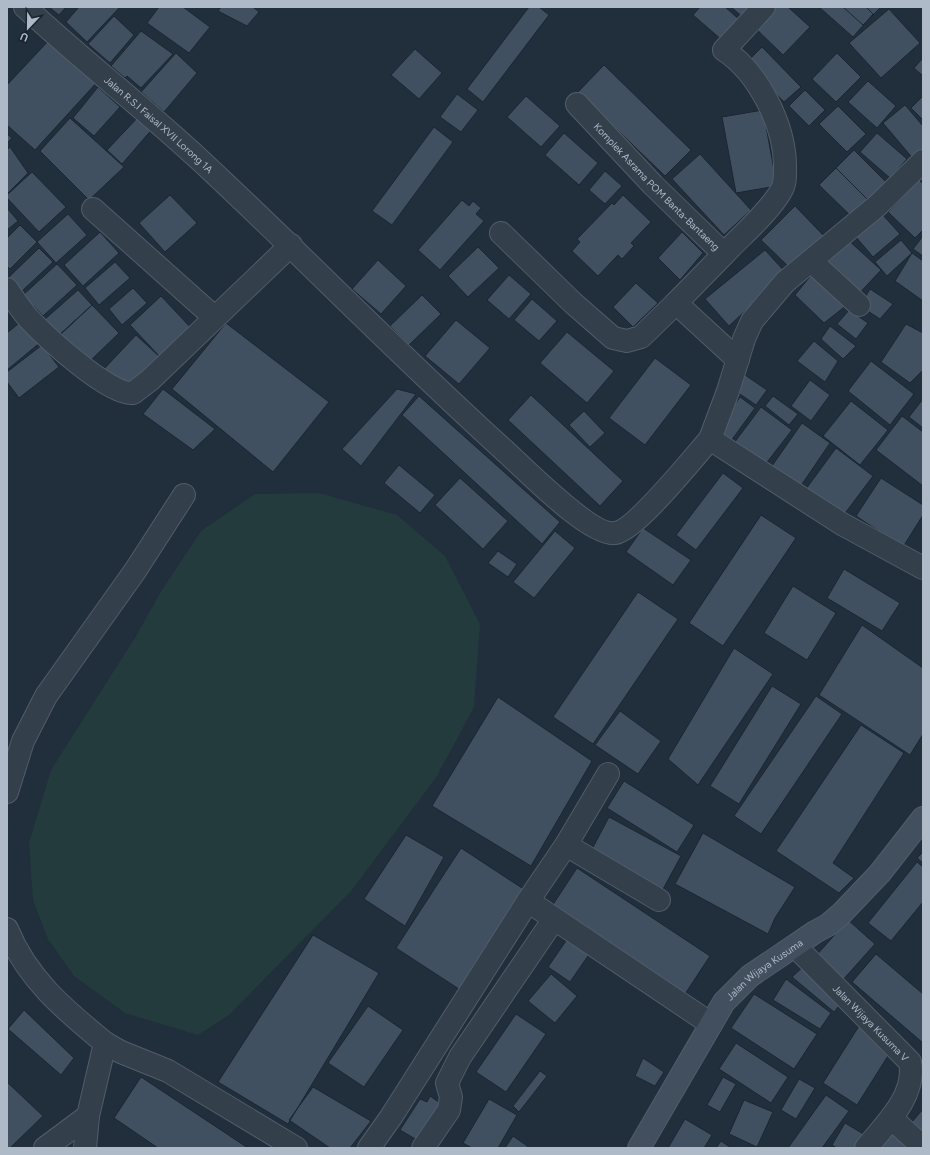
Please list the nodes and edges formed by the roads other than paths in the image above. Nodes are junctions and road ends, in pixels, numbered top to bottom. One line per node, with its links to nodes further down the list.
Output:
1 (25, 7): 7 (street, Jalan R.S.I Faisal XVII Lorong 1A)
2 (764, 7): 8 (street)
3 (577, 104): 8 (street, Komplek Asrama POM Banta-Bantaeng)
4 (923, 161): 9 (street)
5 (93, 208): 13 (street)
6 (501, 233): 11 (street, Komplek Asrama POM Banta-Bantaeng)
7 (291, 245): 13 (street); 15 (street, Jalan R.S.I Faisal XVII Lorong 1A)
8 (724, 254): 11 (street, Komplek Asrama POM Banta-Bantaeng)
9 (811, 261): 12 (street); 14 (street)
10 (7, 289): 13 (street)
11 (676, 303): 14 (street)
12 (859, 305)
13 (214, 317)
14 (738, 360): 15 (street)
15 (710, 439): 17 (street)
16 (184, 495): 19 (street)
17 (923, 568)
18 (608, 774): 21 (street)
19 (7, 792)
20 (923, 818): 26 (street, Jalan Wijaya Kusuma)
21 (566, 845): 22 (street); 23 (street)
22 (659, 900)
23 (528, 902): 24 (street); 35 (street)
24 (554, 919): 27 (street); 36 (street)
25 (7, 929): 28 (street)
26 (795, 946): 27 (street, Jalan Wijaya Kusuma); 30 (street, Jalan Wijaya Kusuma V)
27 (711, 1024): 37 (street, Jalan Wijaya Kusuma)
28 (104, 1043): 29 (street); 34 (street)
29 (88, 1116): 32 (street); 33 (street)
30 (891, 1118): 31 (street); 38 (street, Jalan Wijaya Kusuma V)
31 (923, 1147)
32 (45, 1148)
33 (85, 1148)
34 (296, 1148)
35 (369, 1148)
36 (422, 1148)
37 (639, 1148)
38 (866, 1148)

